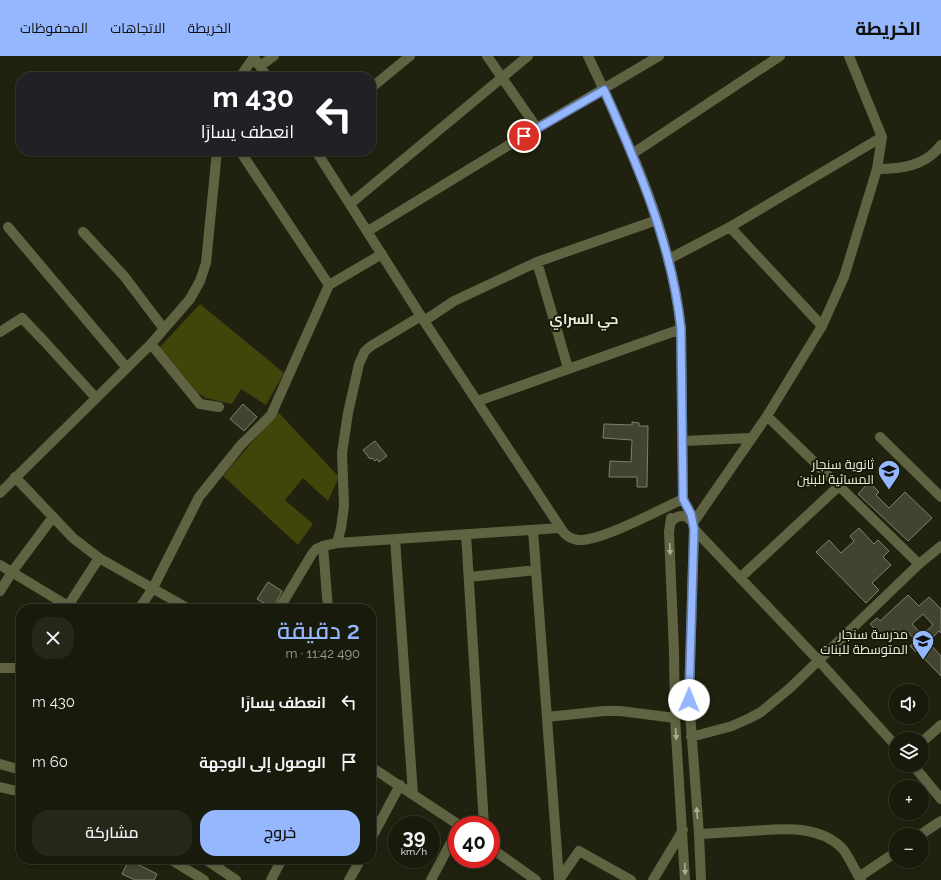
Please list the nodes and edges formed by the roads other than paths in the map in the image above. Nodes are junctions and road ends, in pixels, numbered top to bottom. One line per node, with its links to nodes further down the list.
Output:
1 (274, 56): 10 (street)
2 (410, 56): 14 (street)
3 (487, 56): 13 (street)
4 (528, 56): 13 (street)
5 (588, 56): 15 (street)
6 (659, 56): 15 (street)
7 (780, 56): 19 (street)
8 (849, 56): 17 (street)
9 (254, 57): 10 (street); 11 (street)
10 (260, 66): 12 (street)
11 (244, 72)
12 (264, 72)
13 (502, 77): 16 (street); 24 (street)
14 (376, 84)
15 (604, 90): 16 (street); 19 (street)
16 (537, 128): 28 (street)
17 (882, 137): 23 (street); 27 (street)
18 (941, 144): 23 (street)
19 (632, 154): 25 (street)
20 (217, 156): 36 (street)
21 (243, 156): 33 (street)
22 (319, 156): 24 (street)
23 (877, 169): 35 (street)
24 (350, 204): 28 (street)
25 (657, 220): 31 (street); 32 (street)
26 (8, 226): 40 (street)
27 (730, 227): 31 (street); 35 (street)
28 (368, 231): 30 (street)
29 (83, 232): 36 (street)
30 (382, 254): 33 (street); 34 (street)
31 (669, 260): 37 (street)
32 (537, 262): 34 (street); 41 (street)
33 (329, 285): 71 (street)
34 (423, 319): 43 (street); 61 (street)
35 (822, 326): 45 (street)
36 (164, 329): 39 (street)
37 (681, 329): 41 (street); 48 (street)
38 (0, 332): 42 (street)
39 (151, 344): 40 (street); 44 (street)
40 (127, 368): 42 (street)
41 (568, 368): 43 (street)
42 (96, 398): 49 (street)
43 (478, 402): 57 (street)
44 (220, 407)
45 (767, 416): 46 (street); 50 (street)
46 (751, 438): 48 (street); 56 (street)
47 (880, 438): 52 (street)
48 (683, 441): 53 (street)
49 (15, 477): 51 (street); 54 (street)
50 (839, 486): 65 (street); 70 (street)
51 (0, 493)
52 (941, 497)
53 (683, 499): 55 (street); 56 (street); 57 (street)
54 (53, 517): 64 (street); 68 (street)
55 (670, 524): 56 (street); 83 (street, one-way to 83)
56 (694, 526): 70 (street); 86 (street)
57 (559, 528): 58 (street)
58 (533, 530): 59 (street); 67 (street)
59 (466, 534): 60 (street); 69 (street)
60 (395, 539): 61 (street); 95 (street)
61 (337, 543): 62 (street)
62 (323, 546): 77 (street); 78 (street)
63 (941, 546): 65 (street)
64 (98, 558): 71 (street); 74 (street)
65 (919, 564): 79 (street)
66 (0, 565): 68 (street)
67 (536, 570): 69 (street); 82 (street)
68 (12, 572): 72 (street); 73 (street)
69 (469, 577): 97 (street)
70 (740, 578): 79 (street)
71 (153, 588): 75 (street); 76 (street)
72 (0, 591)
73 (62, 604)
74 (70, 604)
75 (142, 604)
76 (181, 604)
77 (282, 604)
78 (328, 604)
79 (819, 661): 86 (street); 87 (street)
80 (0, 668): 81 (street)
81 (16, 668)
82 (547, 717): 83 (street); 118 (street)
83 (675, 718): 102 (street, one-way to 102)
84 (941, 725): 85 (street)
85 (929, 736)
86 (691, 737): 103 (street, one-way to 86)
87 (889, 738)
88 (0, 764): 89 (street)
89 (16, 769)
90 (376, 769): 92 (street)
91 (919, 772): 96 (street)
92 (400, 785): 95 (street); 101 (street)
93 (0, 787): 94 (street)
94 (16, 791)
95 (413, 794): 98 (street)
96 (941, 799)
97 (483, 816)
98 (448, 818)
99 (941, 821): 100 (street)
100 (929, 829)
101 (376, 830)
102 (683, 830): 120 (street); 121 (street, one-way to 121)
103 (699, 834): 111 (street); 122 (street)
104 (448, 849): 116 (street)
105 (500, 854): 117 (street)
106 (889, 857): 111 (street)
107 (178, 864): 112 (street)
108 (212, 864): 113 (street)
109 (279, 864): 114 (street)
110 (358, 864): 115 (street)
111 (860, 879)
112 (204, 880)
113 (236, 880)
114 (271, 880)
115 (349, 880)
116 (431, 880)
117 (536, 880)
118 (559, 880): 119 (street)
119 (631, 880)
120 (653, 880)
121 (686, 880)
122 (700, 880)

